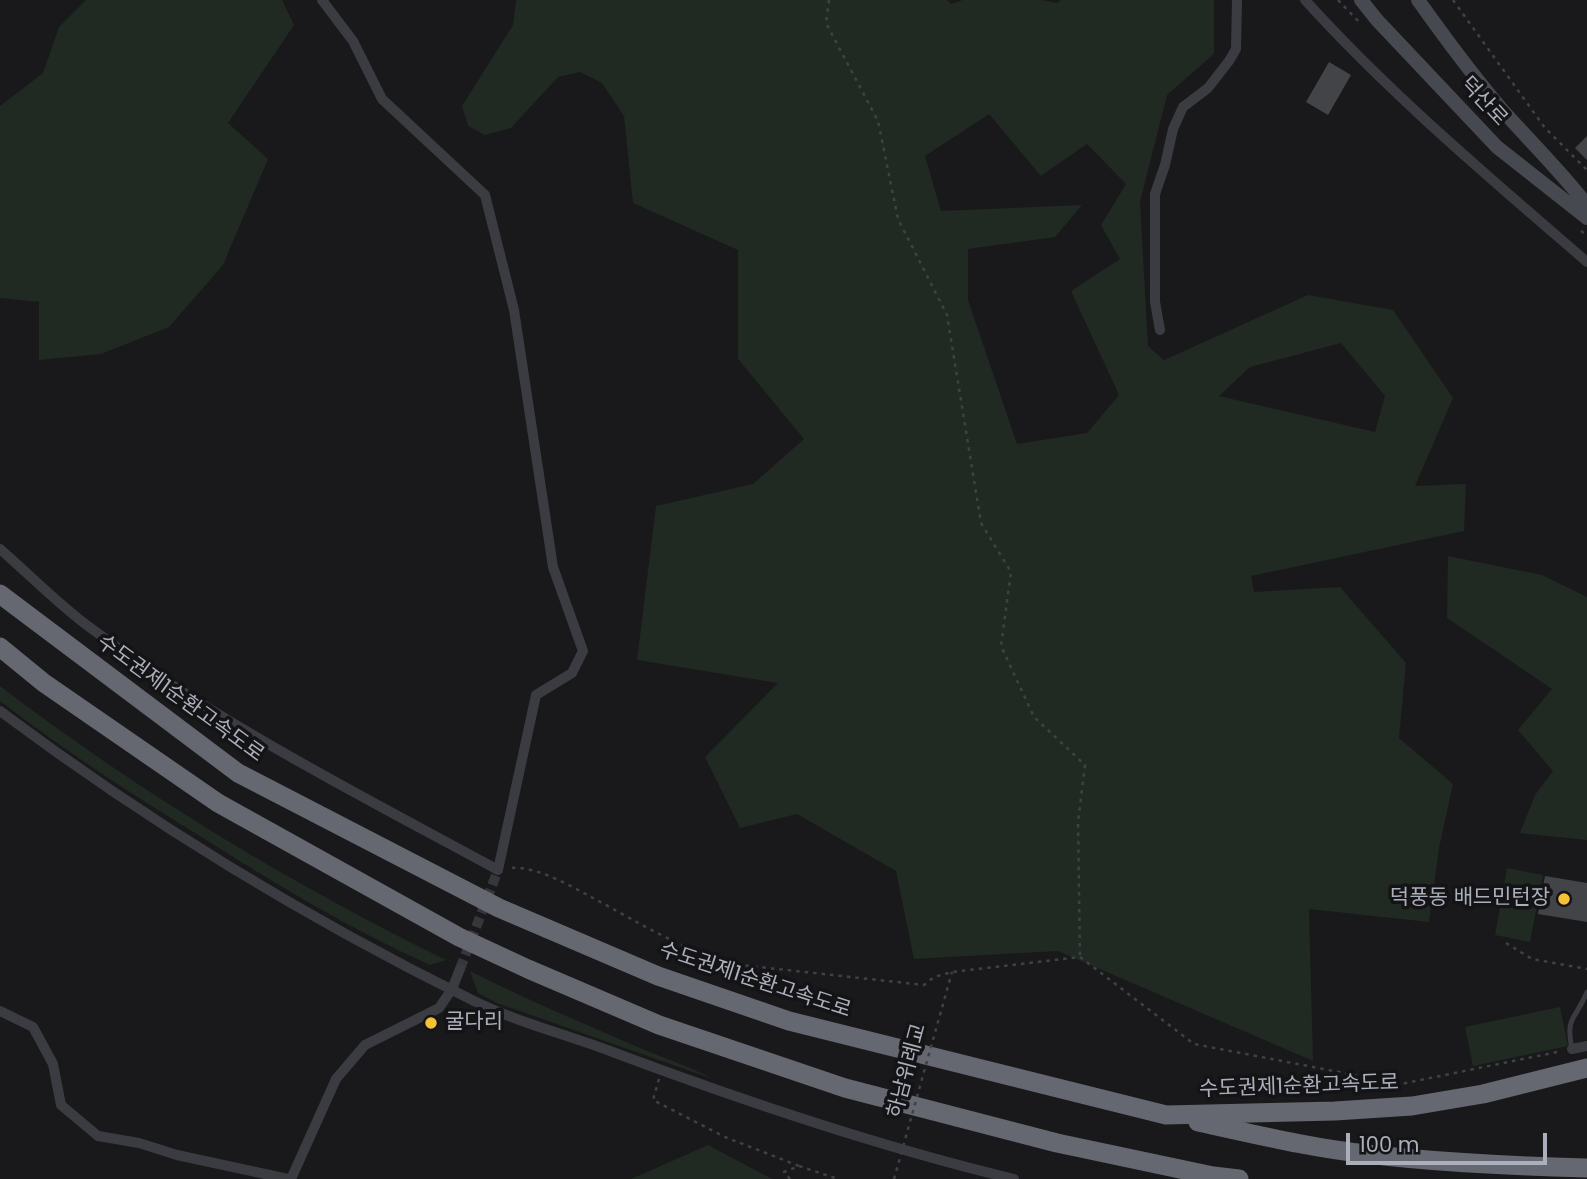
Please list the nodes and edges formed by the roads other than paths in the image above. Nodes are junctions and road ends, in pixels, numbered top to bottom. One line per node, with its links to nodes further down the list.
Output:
1 (322, 0): 10 (street)
2 (1237, 0): 9 (street)
3 (1305, 0): 8 (street)
4 (1361, 0): 7 (main road, 덕산로)
5 (1418, 0): 6 (main road, 덕산로)
6 (1587, 205)
7 (1587, 218)
8 (1587, 262)
9 (1160, 330)
10 (0, 549)
11 (0, 594): 21 (highway, 수도권제1순환고속도로)
12 (0, 647): 25 (highway)
13 (0, 711): 15 (street)
14 (460, 969): 15 (street)
15 (452, 989): 23 (street); 24 (street)
16 (1587, 992): 19 (lane)
17 (0, 1011): 23 (street)
18 (1587, 1046): 19 (street)
19 (1572, 1049)
20 (1587, 1068): 21 (highway, 수도권제1순환고속도로)
21 (1166, 1115): 22 (highway)
22 (1587, 1168)
23 (289, 1179)
24 (1014, 1179)
25 (1239, 1179)

